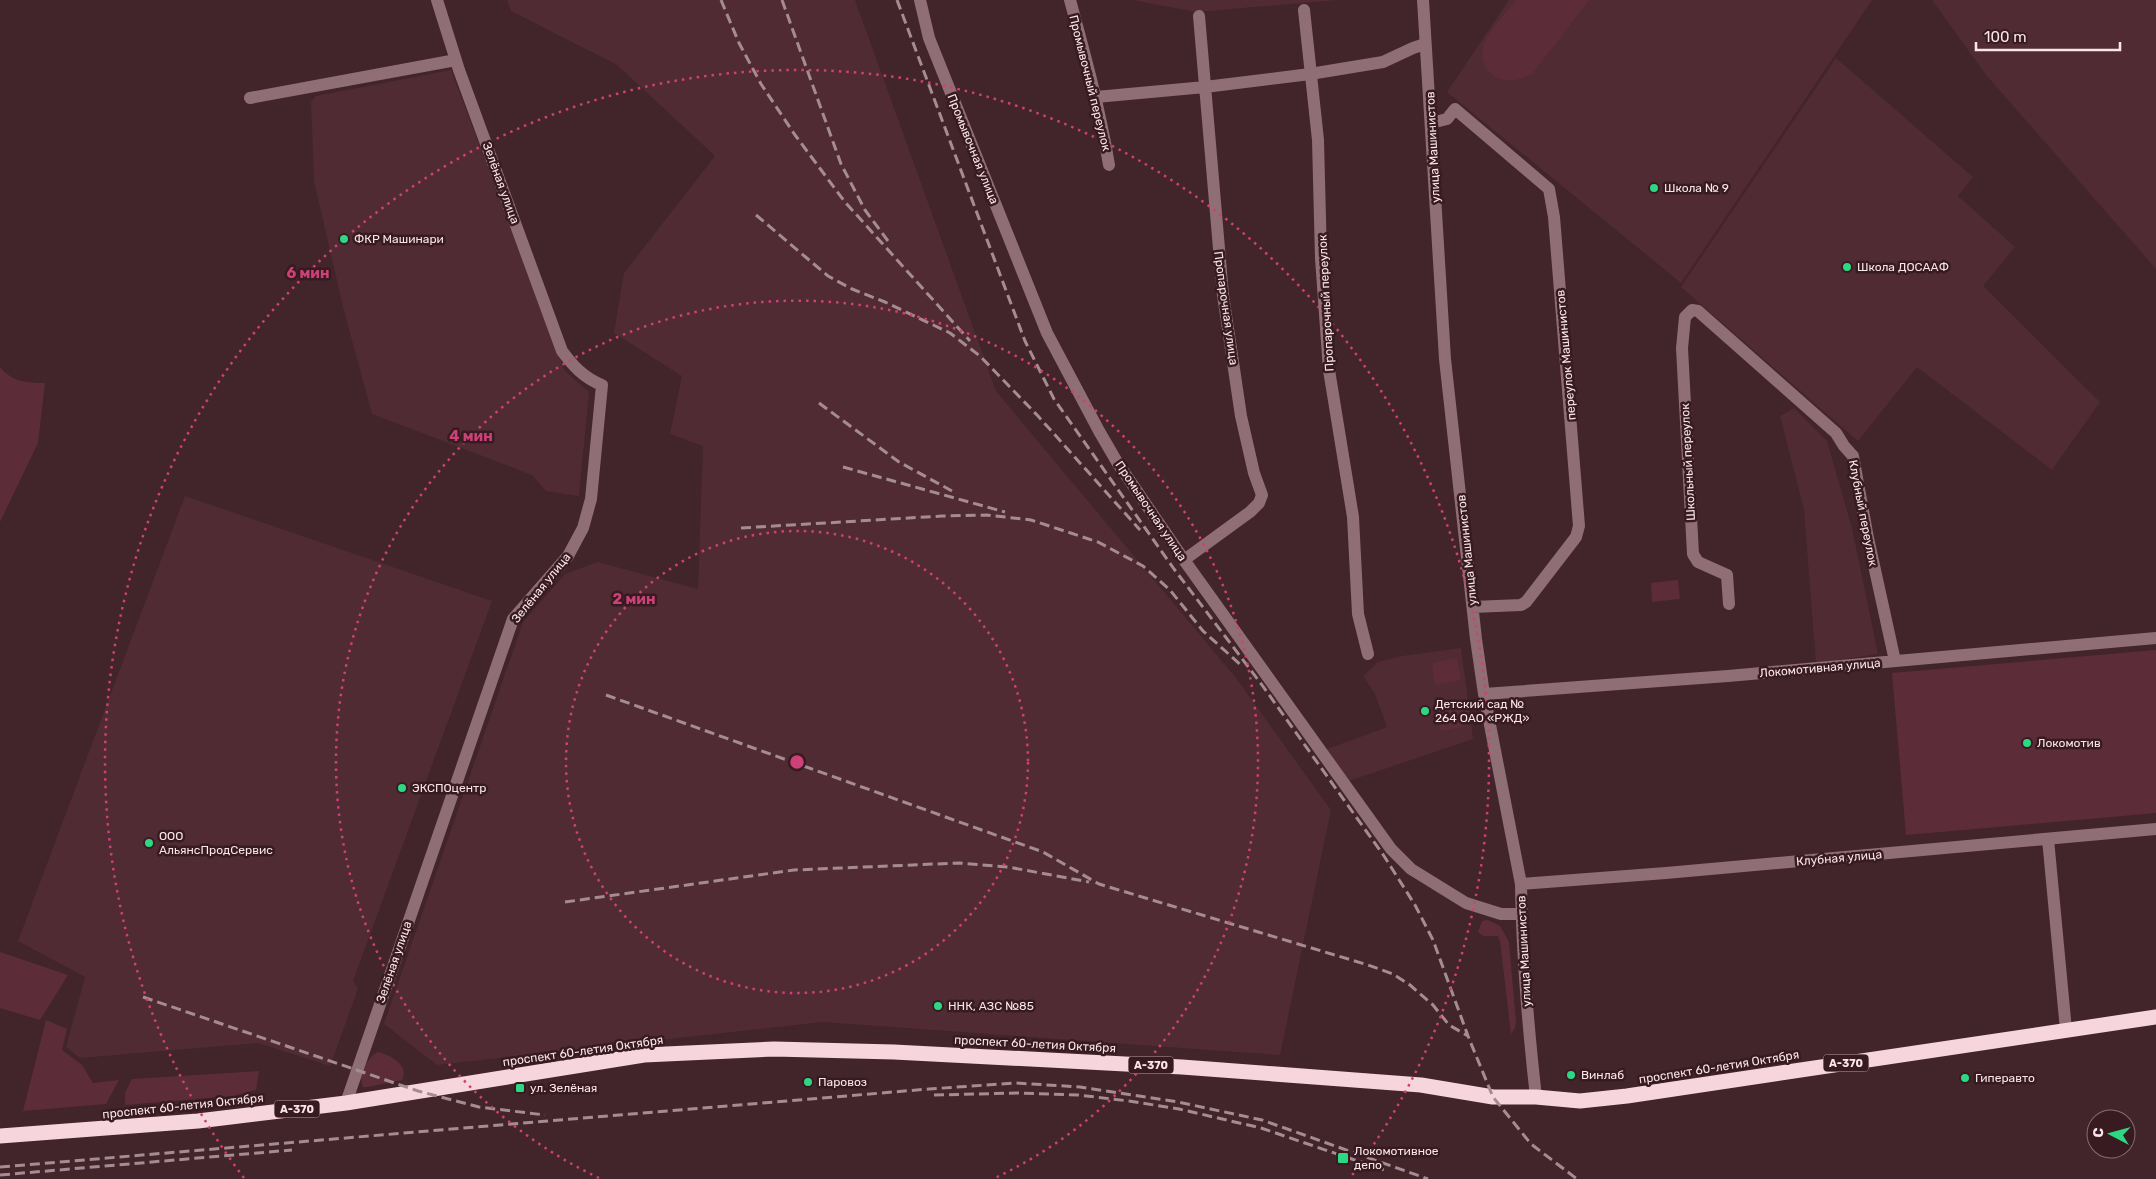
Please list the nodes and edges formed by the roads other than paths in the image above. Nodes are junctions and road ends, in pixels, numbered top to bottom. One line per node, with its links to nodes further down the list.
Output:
1 (437, 0): 8 (street, Зелёная улица)
2 (920, 0): 16 (street, Промывочная улица)
3 (1070, 0): 11 (street, Промывочный переулок)
4 (1423, 0): 7 (street, улица Машинистов)
5 (1304, 10): 9 (street, Пропарочный переулок)
6 (1199, 16): 10 (street, Пропарочная улица)
7 (1425, 44): 9 (street); 13 (street, улица Машинистов)
8 (456, 60): 12 (street); 30 (street, Зелёная улица)
9 (1310, 74): 10 (street); 20 (street, Пропарочный переулок)
10 (1205, 87): 11 (street); 16 (street, Пропарочная улица)
11 (1096, 97): 14 (street, Промывочный переулок)
12 (250, 98)
13 (1432, 123): 18 (street, улица Машинистов); 18 (street, переулок Машинистов)
14 (1110, 166)
15 (1698, 310): 17 (street, Школьный переулок); 21 (street, Клубный переулок)
16 (1184, 560): 26 (street, Промывочная улица)
17 (1729, 604)
18 (1473, 607): 22 (street, улица Машинистов)
19 (2156, 638): 21 (street, Локомотивная улица)
20 (1368, 654)
21 (1895, 661): 22 (street, Локомотивная улица)
22 (1484, 694): 25 (street, улица Машинистов)
23 (2156, 829): 24 (street, Клубная улица)
24 (2048, 839): 25 (street, Клубная улица); 28 (street)
25 (1521, 884): 26 (street, улица Машинистов)
26 (1521, 914): 29 (street, улица Машинистов)
27 (2156, 1017): 28 (highway, проспект 60-летия Октября / А-370)
28 (2066, 1030): 29 (highway, проспект 60-летия Октября / А-370)
29 (1536, 1097): 30 (highway, проспект 60-летия Октября / А-370)
30 (346, 1103): 31 (highway, проспект 60-летия Октября / А-370)
31 (0, 1136)

